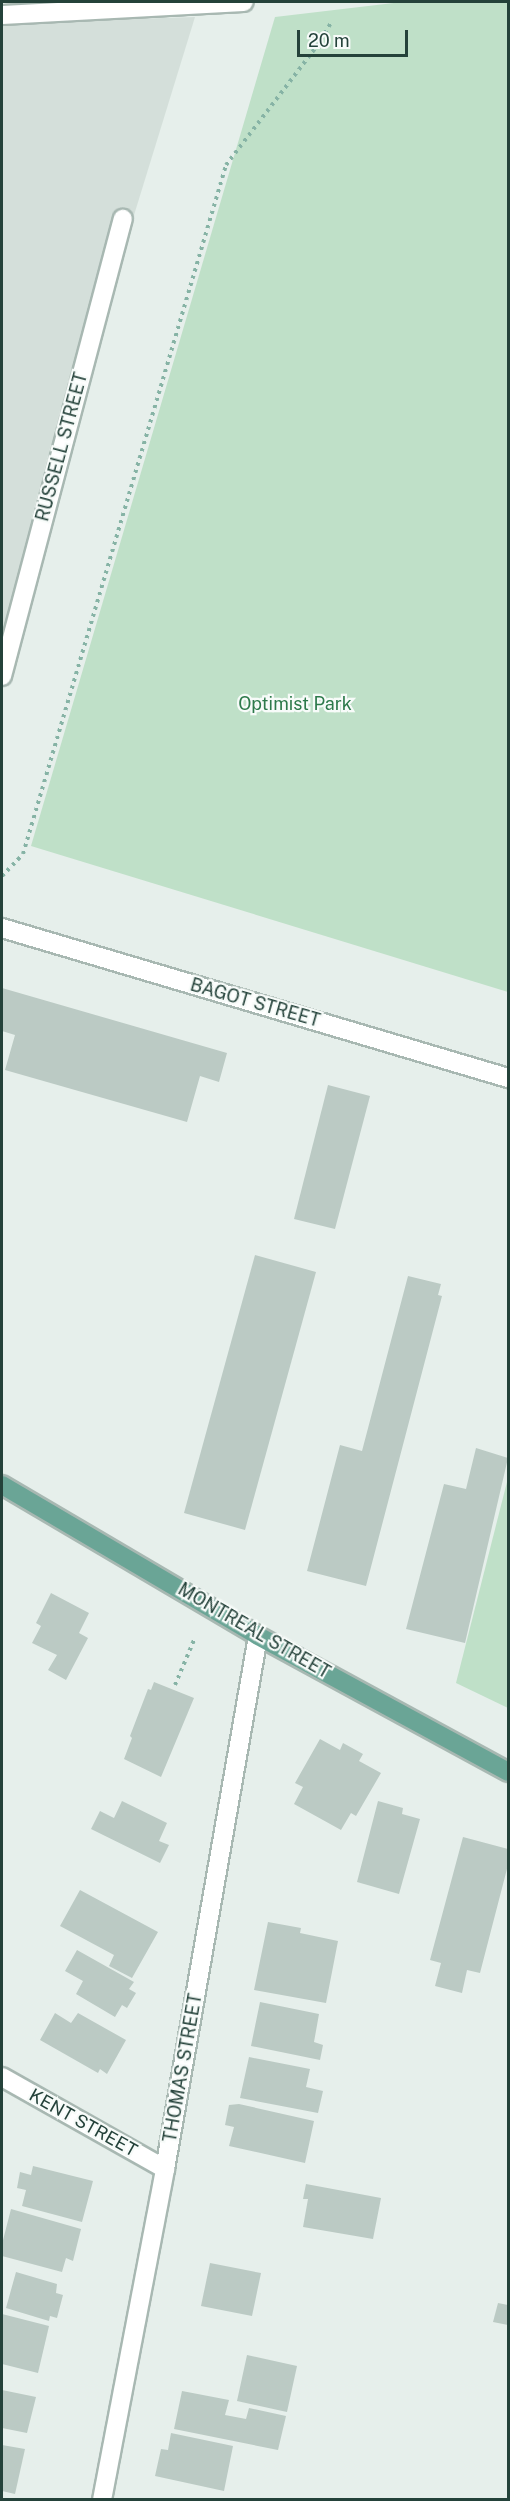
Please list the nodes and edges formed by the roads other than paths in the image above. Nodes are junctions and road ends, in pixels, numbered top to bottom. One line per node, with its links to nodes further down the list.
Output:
1 (244, 2): 2 (street)
2 (2, 15)
3 (123, 219): 4 (street, RUSSELL STREET)
4 (2, 676)
5 (2, 928): 6 (street, BAGOT STREET)
6 (508, 1078)
7 (2, 1485): 8 (main road, MONTREAL STREET)
8 (258, 1636): 9 (main road, MONTREAL STREET); 11 (street, THOMAS STREET)
9 (508, 1772)
10 (2, 2077): 11 (street, KENT STREET)
11 (165, 2169): 12 (street, THOMAS STREET)
12 (102, 2499)

